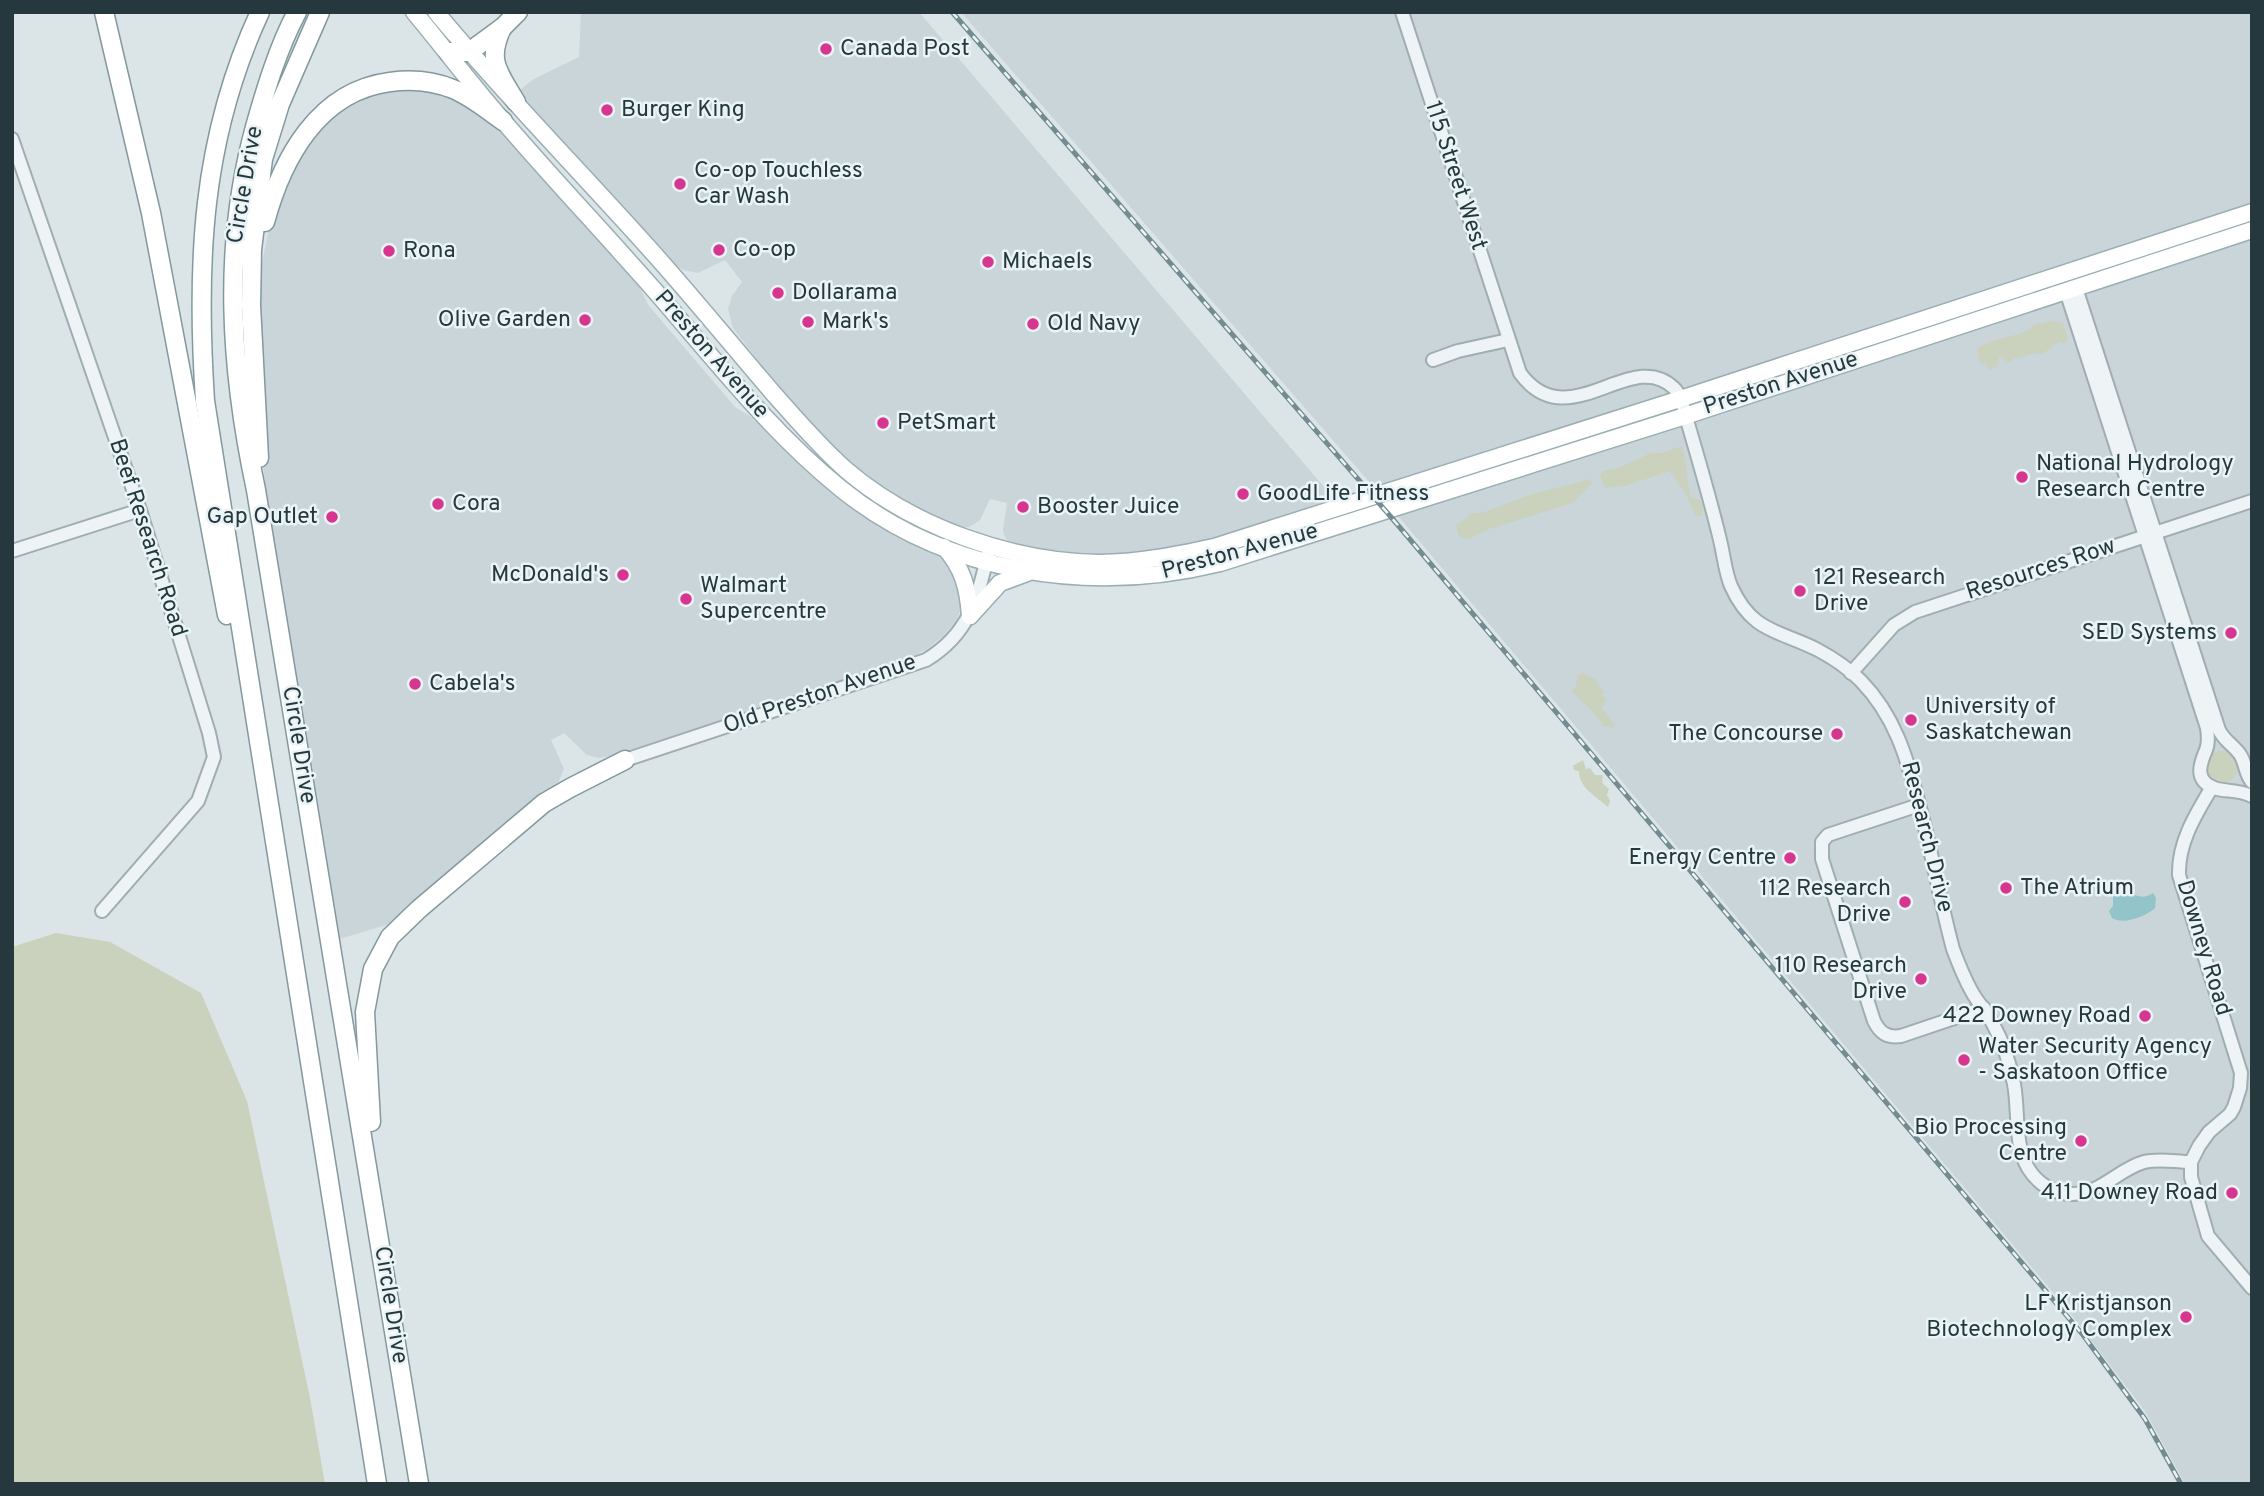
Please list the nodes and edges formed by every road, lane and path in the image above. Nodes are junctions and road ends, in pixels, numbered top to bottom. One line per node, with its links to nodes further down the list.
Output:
1 (104, 12): 17 (highway)
2 (116, 12): 17 (highway)
3 (260, 12): 45 (highway, Circle Drive)
4 (297, 12): 26 (highway, Circle Drive)
5 (320, 12): 21 (highway)
6 (414, 12): 11 (main road, Preston Avenue)
7 (436, 12): 12 (main road, Preston Avenue)
8 (518, 12): 10 (highway)
9 (1402, 12): 22 (street, 115 Street West)
10 (503, 27): 12 (highway); 13 (highway)
11 (448, 52): 12 (highway); 14 (main road, Preston Avenue)
12 (469, 52): 13 (main road, Preston Avenue)
13 (516, 102): 32 (main road, Preston Avenue)
14 (503, 121): 21 (highway); 30 (main road, Preston Avenue)
15 (12, 139): 28 (street, Beef Research Road)
16 (2252, 212): 19 (main road, Preston Avenue)
17 (151, 214): 45 (highway)
18 (2252, 230): 20 (main road, Preston Avenue)
19 (2164, 240): 20 (main road); 24 (main road, Preston Avenue)
20 (2071, 289): 25 (main road, Preston Avenue); 29 (street)
21 (251, 305): 26 (highway)
22 (1508, 340): 23 (street); 24 (street, 115 Street West)
23 (1433, 360)
24 (1680, 399): 25 (street, Research Drive); 32 (main road, Preston Avenue)
25 (1685, 416): 33 (main road, Preston Avenue); 35 (street, Research Drive)
26 (256, 490): 49 (highway, Circle Drive)
27 (2252, 501): 29 (street, Resources Row)
28 (140, 510): 31 (street); 46 (street, Beef Research Road)
29 (2149, 533): 35 (street, Resources Row); 36 (street); 37 (street)
30 (944, 547): 32 (main road, Preston Avenue); 34 (main road)
31 (12, 551)
32 (988, 553): 33 (main road, Preston Avenue); 34 (street, Old Preston Avenue)
33 (1030, 572): 34 (main road)
34 (970, 616): 38 (street, Old Preston Avenue)
35 (1851, 673): 44 (street, Research Drive)
36 (2232, 748): 37 (street); 39 (street)
37 (2206, 751): 41 (street)
38 (625, 760): 49 (highway)
39 (2244, 766): 40 (street); 42 (street)
40 (2252, 782)
41 (2212, 787): 42 (street); 48 (street, Downey Road)
42 (2227, 789): 43 (street)
43 (2252, 796)
44 (1919, 805): 47 (street, Research Drive); 47 (street)
45 (268, 807): 51 (highway, Circle Drive)
46 (102, 911)
47 (1984, 1008): 48 (street, Research Drive)
48 (2191, 1163): 50 (street)
49 (373, 1199): 52 (highway, Circle Drive)
50 (2252, 1288)
51 (377, 1484)
52 (419, 1484)

